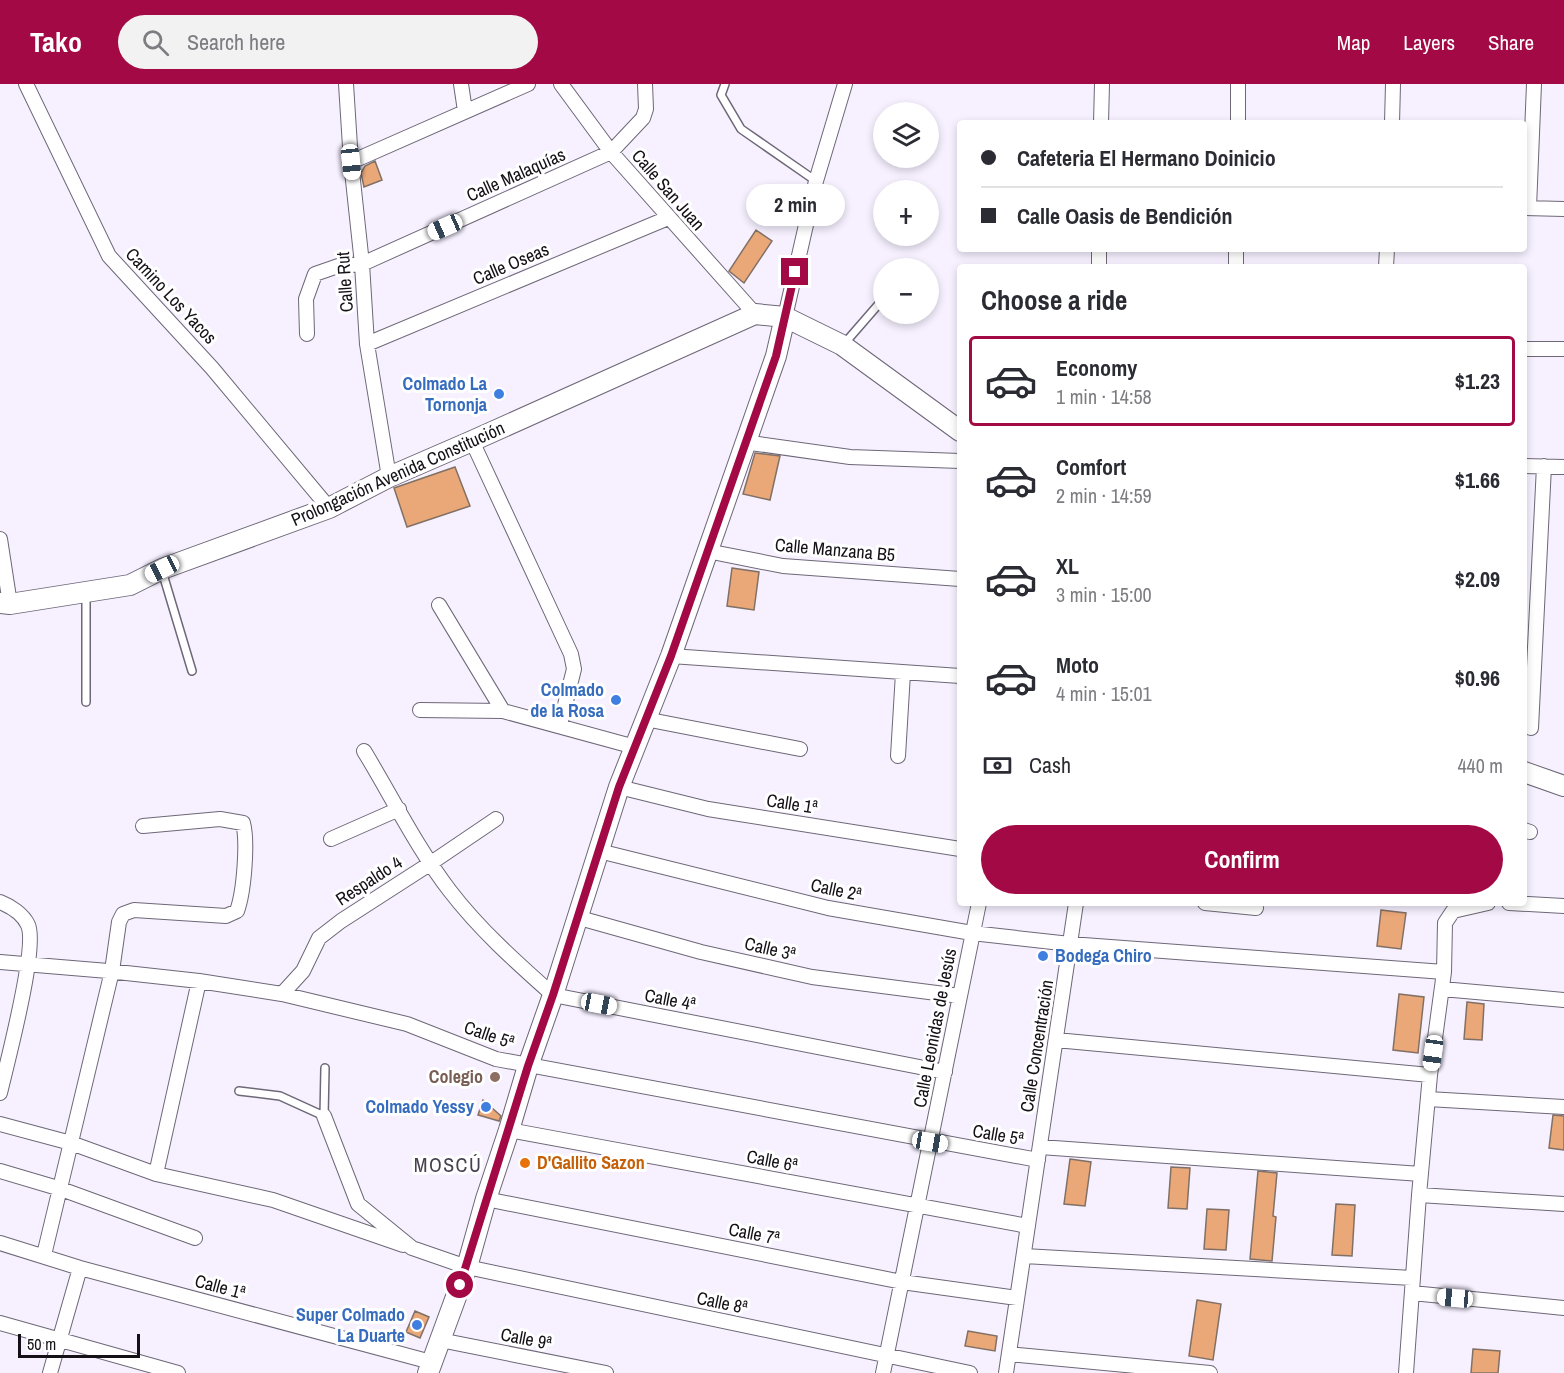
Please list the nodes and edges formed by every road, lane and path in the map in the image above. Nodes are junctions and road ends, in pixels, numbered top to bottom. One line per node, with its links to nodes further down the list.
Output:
1 (26, 84): 41 (street, Camino Los Yacos)
2 (346, 84): 18 (street, Calle Rut)
3 (461, 84): 13 (street)
4 (528, 84): 13 (street)
5 (561, 84): 17 (street, Calle San Juan)
6 (645, 84): 17 (street, Calle Malaquías)
7 (725, 84): 19 (lane)
8 (845, 84): 19 (street)
9 (1102, 84): 14 (street)
10 (1238, 84): 15 (street)
11 (1393, 84): 16 (street)
12 (1534, 84): 20 (street)
13 (465, 111): 18 (street)
14 (1101, 120)
15 (1238, 120)
16 (1392, 120)
17 (611, 153): 23 (street, Calle San Juan); 24 (street, Calle Malaquías)
18 (351, 162): 24 (street, Calle Rut)
19 (816, 181): 27 (street)
20 (1527, 192)
21 (1527, 208): 22 (street)
22 (1564, 209)
23 (668, 218): 26 (street, Calle San Juan); 29 (street, Calle Oseas)
24 (362, 264): 28 (street, Calle Malaquías); 29 (street, Calle Rut)
25 (873, 310): 30 (lane)
26 (755, 314): 27 (street, Prolongación Avenida Constitución); 34 (street, Prolongación Avenida Constitución)
27 (785, 317): 30 (street); 35 (street)
28 (307, 334)
29 (367, 344): 40 (street, Calle Rut)
30 (842, 345): 33 (street)
31 (1527, 349): 32 (street)
32 (1564, 349)
33 (957, 429)
34 (472, 441): 40 (street, Prolongación Avenida Constitución); 60 (street)
35 (744, 442): 36 (street); 43 (street)
36 (957, 460)
37 (1527, 466): 38 (street)
38 (1544, 466): 39 (street); 46 (street)
39 (1564, 467)
40 (389, 477): 41 (street, Prolongación Avenida Constitución)
41 (329, 508): 44 (street, Prolongación Avenida Constitución)
42 (0, 539): 49 (street)
43 (707, 551): 47 (street, Calle Manzana B5); 51 (street)
44 (162, 569): 48 (street, Prolongación Avenida Constitución); 52 (lane)
45 (1527, 573): 46 (street)
46 (1538, 573): 55 (street)
47 (957, 579)
48 (86, 592): 49 (street, Prolongación Avenida Constitución); 56 (lane)
49 (5, 603)
50 (440, 605): 58 (street)
51 (671, 656): 53 (street); 59 (street)
52 (192, 671)
53 (903, 673): 54 (street); 65 (street)
54 (957, 676)
55 (1529, 683): 61 (street)
56 (86, 702)
57 (420, 710): 58 (street)
58 (503, 711): 60 (street)
59 (645, 719): 62 (street); 63 (street)
60 (560, 725): 62 (street)
61 (1531, 728)
62 (635, 747): 68 (street)
63 (800, 749)
64 (364, 751): 69 (street)
65 (898, 756)
66 (1527, 773): 67 (street)
67 (1564, 786)
68 (619, 787): 73 (street, Calle 1ª); 74 (street)
69 (399, 809): 72 (street); 75 (street)
70 (496, 819): 75 (street, Respaldo 4)
71 (142, 826): 89 (street)
72 (331, 839)
73 (957, 849)
74 (599, 851): 84 (street); 85 (street, Calle 2ª)
75 (431, 863): 93 (street, Respaldo 4); 94 (street)
76 (0, 902): 88 (street)
77 (1527, 904): 82 (street)
78 (978, 906): 85 (street, Calle Leonidas de Jesús)
79 (1076, 906): 86 (street, Calle Concentración)
80 (1236, 906): 83 (street)
81 (1475, 906): 90 (street)
82 (1564, 906)
83 (1256, 908)
84 (576, 917): 94 (street); 95 (street, Calle 3ª)
85 (972, 933): 86 (street, Calle 2ª); 95 (street, Calle Leonidas de Jesús)
86 (1070, 944): 90 (street, Calle 2ª); 97 (street, Calle Concentración)
87 (0, 962): 88 (street, Calle 5ª)
88 (28, 964): 89 (street, Calle 5ª); 103 (street)
89 (112, 971): 91 (street, Calle 5ª); 110 (street)
90 (1444, 972): 92 (street)
91 (199, 981): 93 (street, Calle 5ª); 113 (street)
92 (1442, 989): 96 (street); 101 (street)
93 (282, 993): 98 (street, Calle 5ª)
94 (553, 995): 98 (street); 100 (street, Calle 4ª)
95 (960, 996): 100 (street, Calle Leonidas de Jesús)
96 (1564, 1000)
97 (1056, 1040): 101 (street); 111 (street, Calle Concentración)
98 (528, 1066): 108 (street); 109 (street, Calle 5ª)
99 (325, 1068): 106 (lane)
100 (945, 1072): 109 (street, Calle Leonidas de Jesús)
101 (1430, 1075): 104 (street)
102 (239, 1091): 106 (lane)
103 (0, 1093)
104 (1428, 1099): 105 (street); 114 (street)
105 (1564, 1107)
106 (324, 1116): 123 (street)
107 (0, 1124): 110 (street, Calle 8ª)
108 (509, 1130): 117 (street); 119 (street, Calle 6ª)
109 (930, 1142): 111 (street, Calle 5ª); 119 (street, Calle Leonidas de Jesús)
110 (71, 1143): 113 (street, Calle 8ª); 115 (street)
111 (1039, 1154): 114 (street, Calle 5ª); 120 (street, Calle Concentración)
112 (0, 1171): 115 (street)
113 (156, 1174): 123 (street, Calle 8ª)
114 (1421, 1174): 116 (street)
115 (61, 1189): 121 (street); 124 (street)
116 (1419, 1196): 118 (street); 128 (street)
117 (486, 1199): 126 (street); 129 (street, Calle 7ª)
118 (1564, 1204)
119 (917, 1207): 120 (street, Calle 6ª); 129 (street, Calle Leonidas de Jesús)
120 (1028, 1226): 125 (street, Calle Concentración)
121 (195, 1238)
122 (0, 1242): 124 (street, Calle 1ª)
123 (412, 1248): 126 (street, Calle 8ª)
124 (44, 1255): 127 (street, Calle 1ª)
125 (1024, 1256): 128 (street); 131 (street, Calle Concentración)
126 (467, 1267): 135 (street); 137 (street, Calle 8ª)
127 (81, 1268): 134 (street); 138 (street, Calle 1ª)
128 (1412, 1278): 130 (street)
129 (902, 1282): 131 (street, Calle 7ª); 137 (street, Calle Leonidas de Jesús)
130 (1412, 1293): 132 (street); 146 (street)
131 (1017, 1298): 136 (street, Calle Concentración)
132 (1564, 1308)
133 (0, 1323): 134 (street)
134 (59, 1339): 139 (street); 140 (street)
135 (440, 1340): 138 (street); 141 (street, Calle 9ª)
136 (1009, 1354): 144 (street, Calle Concentración); 145 (street)
137 (887, 1356): 142 (street, Calle Leonidas de Jesús); 143 (street, Calle 8ª)
138 (429, 1367)
139 (50, 1373)
140 (178, 1373)
141 (606, 1373)
142 (884, 1373)
143 (970, 1373)
144 (1006, 1373)
145 (1210, 1373)
146 (1406, 1373)

